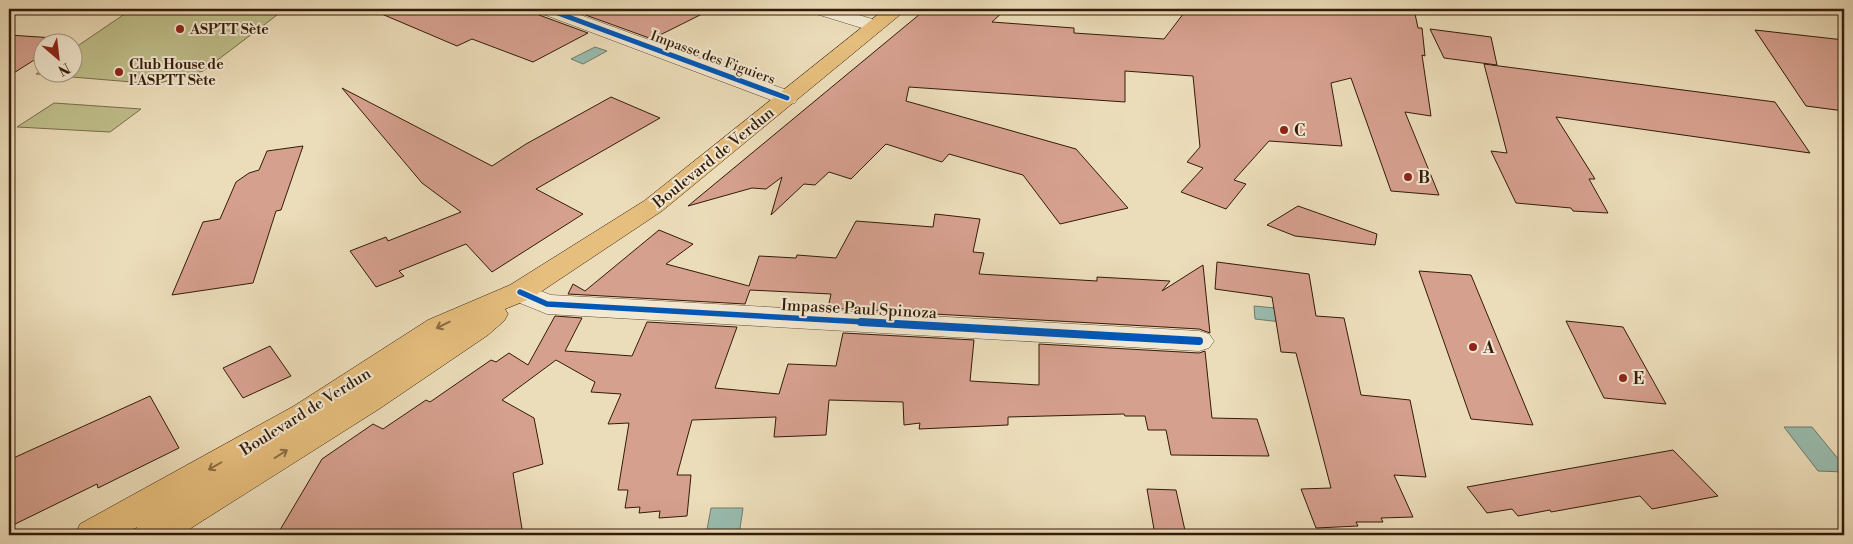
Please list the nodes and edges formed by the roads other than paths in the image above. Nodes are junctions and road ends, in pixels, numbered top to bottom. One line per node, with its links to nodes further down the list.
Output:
1 (547, 9): 5 (street, Impasse des Figuiers)
2 (820, 9): 4 (street)
3 (897, 9): 4 (main road, Boulevard de Verdun)
4 (875, 26): 5 (main road, Boulevard de Verdun)
5 (787, 98): 6 (main road, Boulevard de Verdun)
6 (520, 292): 7 (street, Impasse Paul Spinoza); 8 (main road, Boulevard de Verdun, one-way to 8); 9 (main road, Boulevard de Verdun, one-way to 6)
7 (1199, 341)
8 (92, 535)
9 (151, 535)

